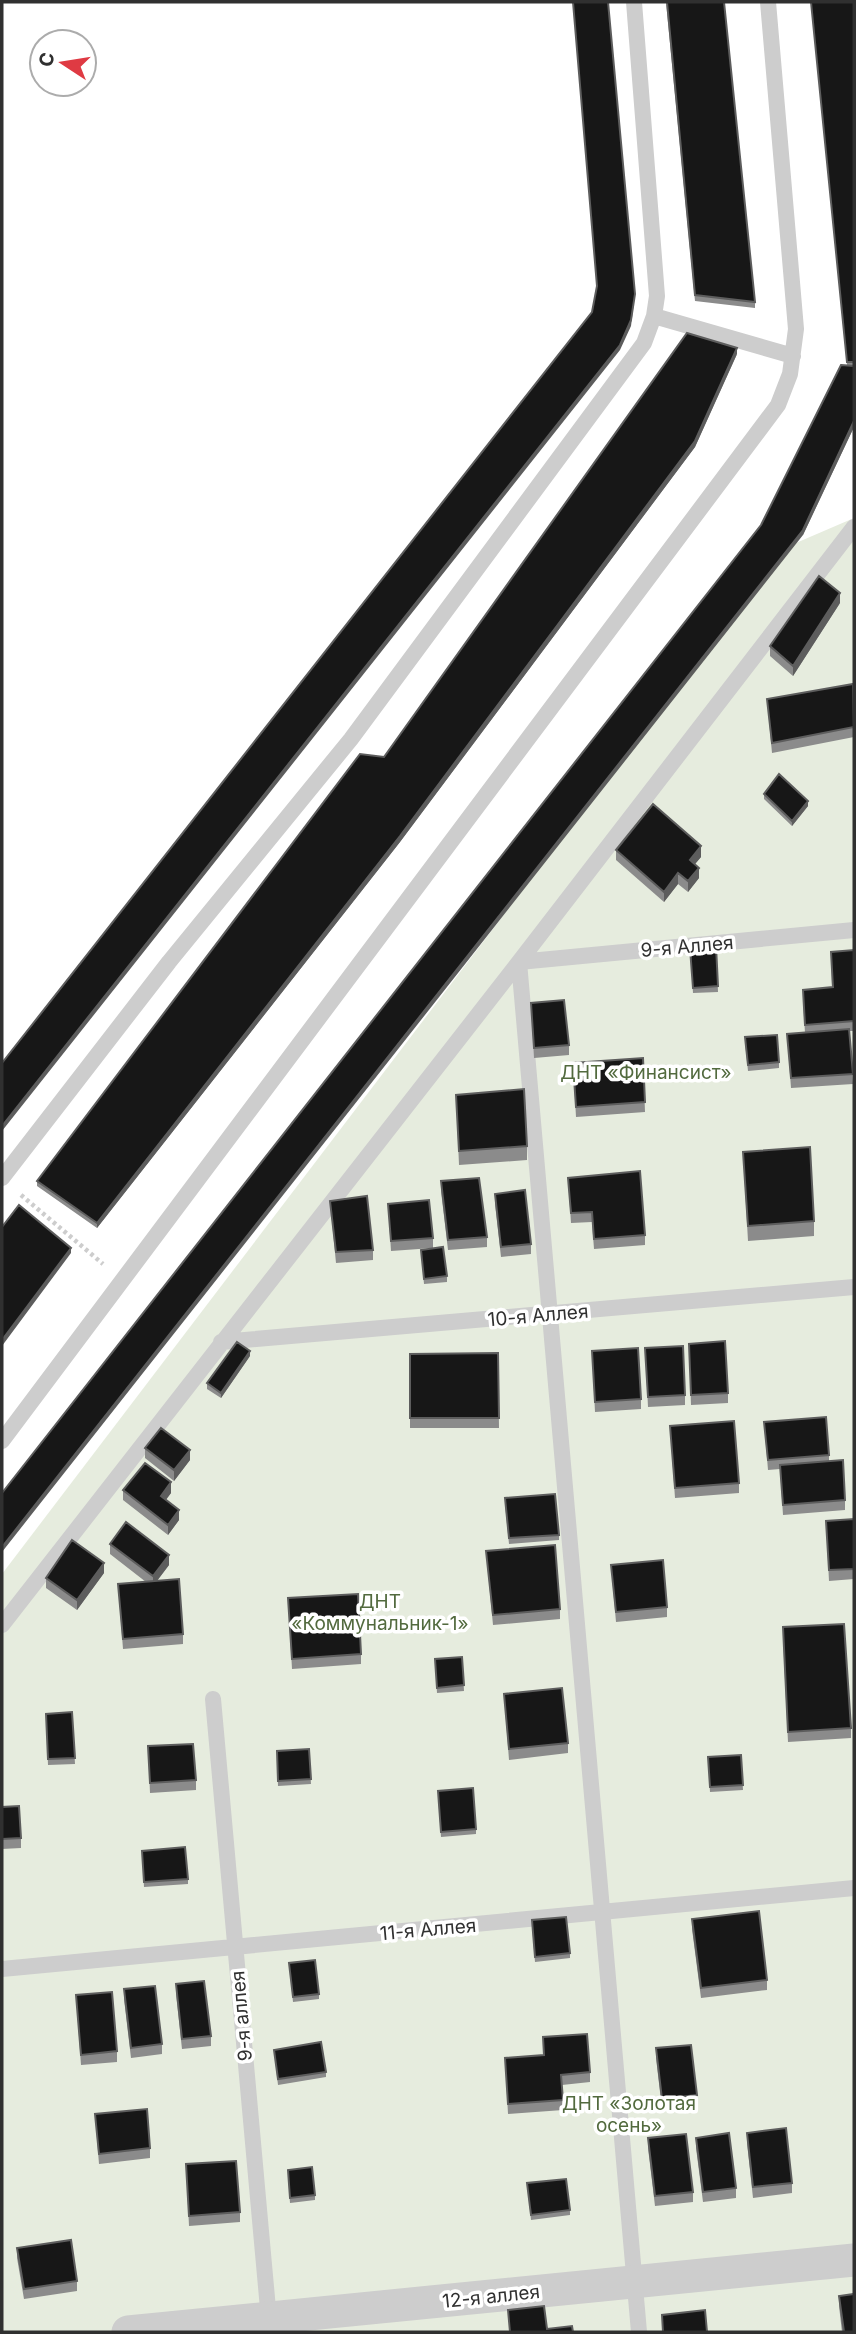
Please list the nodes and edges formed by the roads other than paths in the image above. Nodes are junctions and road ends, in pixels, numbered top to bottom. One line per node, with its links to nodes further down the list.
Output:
1 (634, 2): 3 (lane)
2 (768, 2): 4 (lane)
3 (654, 316): 4 (lane); 8 (lane)
4 (793, 356): 12 (lane)
5 (854, 527): 7 (lane)
6 (854, 930): 7 (lane, 9-я Аллея)
7 (519, 962): 10 (lane); 11 (lane)
8 (7, 1183)
9 (854, 1287): 10 (lane, 10-я Аллея)
10 (550, 1314): 11 (lane, 10-я Аллея); 16 (lane)
11 (221, 1342): 13 (lane)
12 (2, 1440)
13 (2, 1625)
14 (213, 1699): 17 (lane, 9-я аллея)
15 (854, 1888): 16 (lane, 11-я Аллея)
16 (603, 1913): 17 (lane, 11-я Аллея); 20 (lane)
17 (235, 1947): 18 (lane, 11-я Аллея); 21 (lane, 9-я аллея)
18 (2, 1969)
19 (854, 2260): 20 (street, 12-я аллея)
20 (635, 2282): 21 (street, 12-я аллея); 23 (lane)
21 (270, 2325): 22 (street, 12-я аллея)
22 (128, 2332)
23 (639, 2332)

